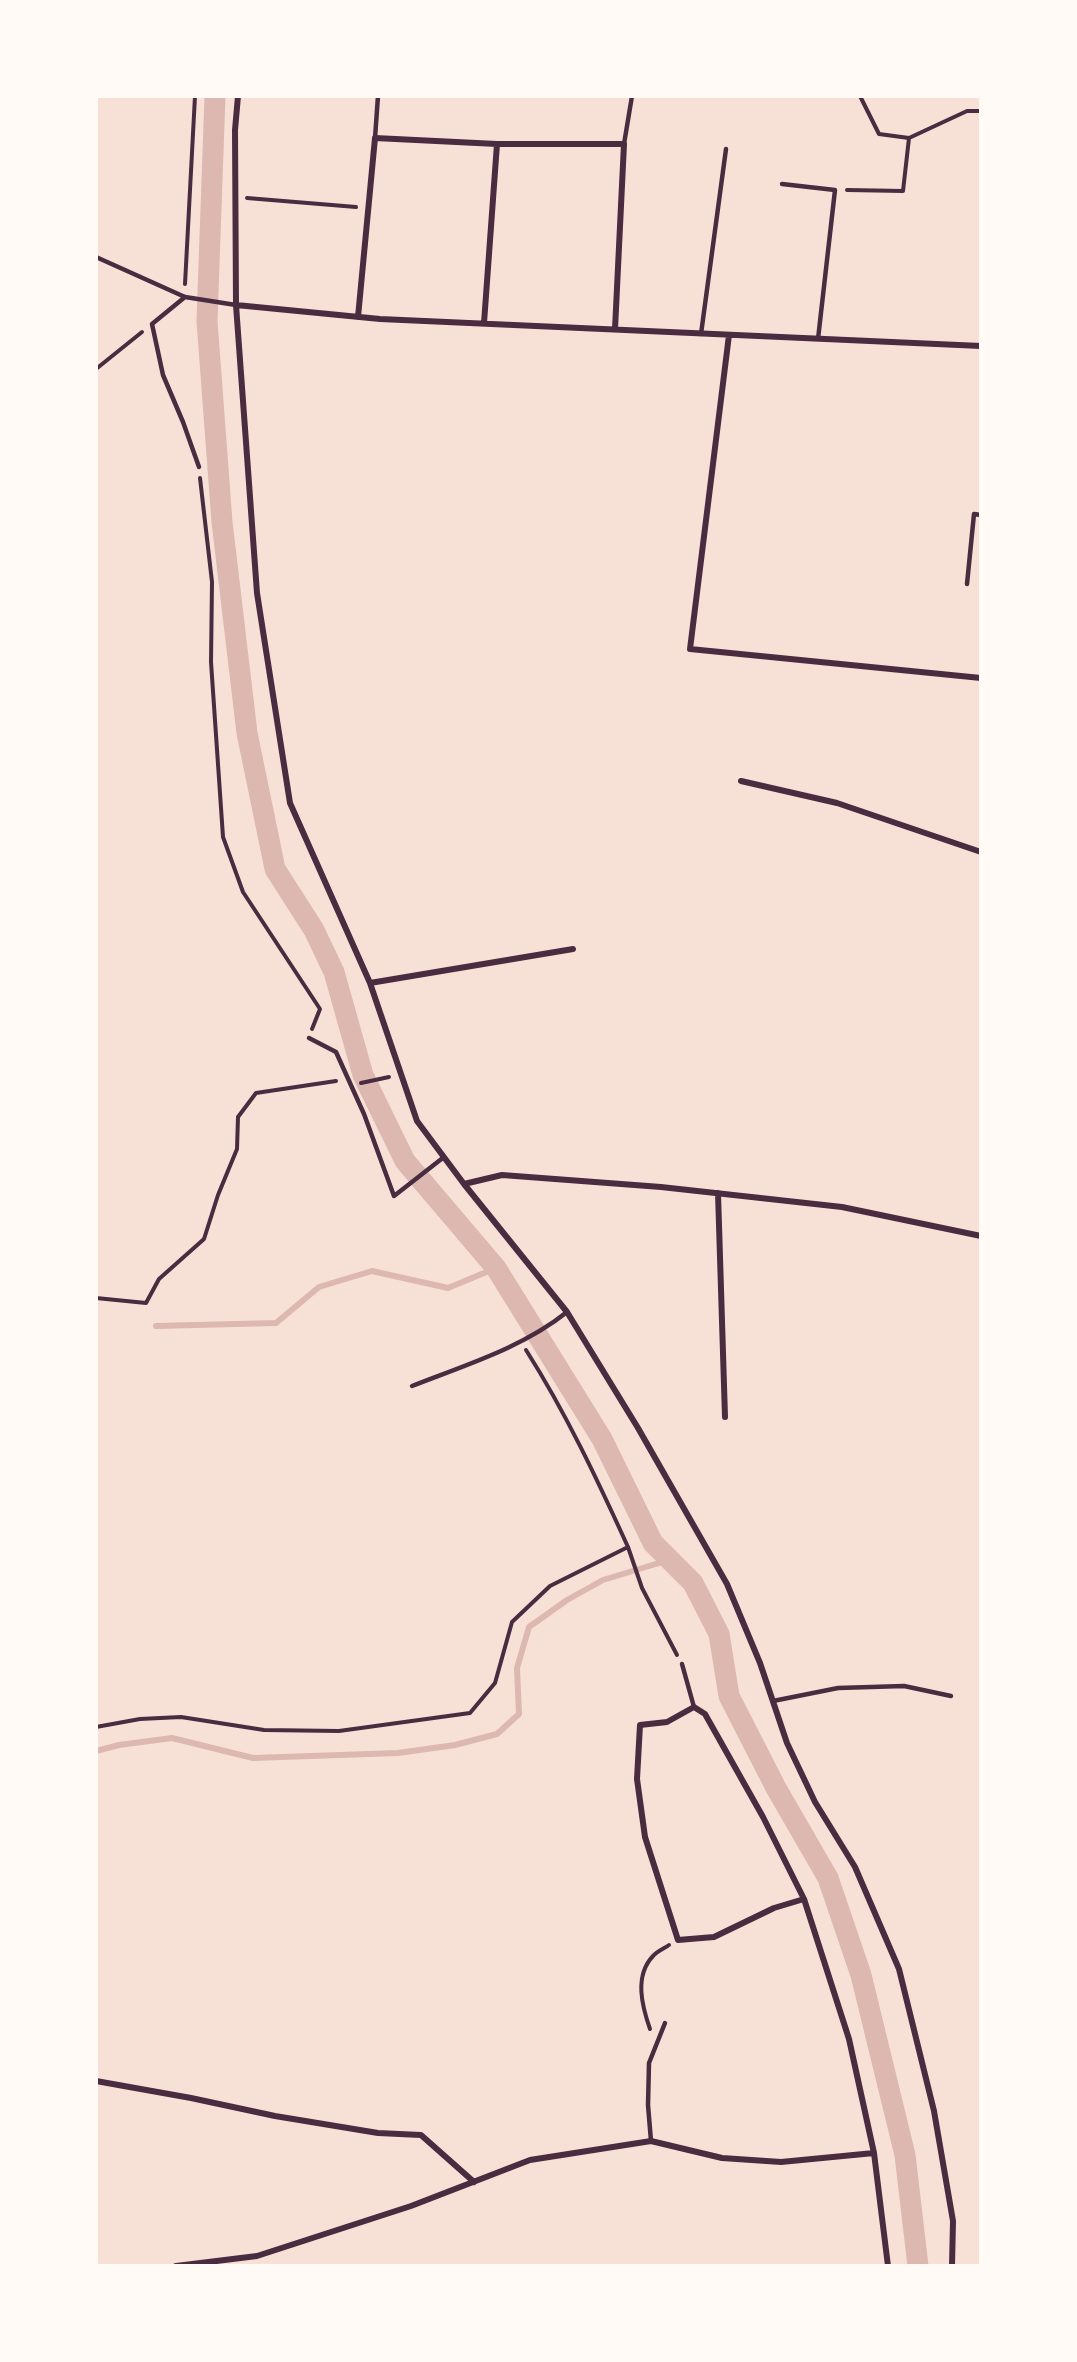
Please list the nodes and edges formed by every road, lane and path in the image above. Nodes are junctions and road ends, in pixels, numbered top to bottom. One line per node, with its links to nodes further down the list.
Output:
1 (195, 96): 17 (path)
2 (238, 96): 14 (street)
3 (378, 96): 7 (lane)
4 (632, 96): 10 (lane)
5 (860, 96): 8 (path)
6 (981, 111): 8 (path)
7 (375, 138): 9 (street); 15 (street)
8 (909, 138): 13 (path)
9 (497, 144): 10 (street); 20 (street)
10 (624, 144): 22 (street)
11 (726, 149): 23 (lane)
12 (782, 184): 13 (lane)
13 (835, 190): 25 (lane)
14 (236, 197): 15 (path); 18 (street)
15 (368, 208): 19 (street)
16 (96, 257): 17 (lane)
17 (185, 297): 18 (lane); 21 (lane)
18 (236, 305): 19 (street); 35 (street)
19 (358, 316): 20 (street)
20 (484, 323): 22 (street)
21 (152, 324): 27 (path); 28 (lane)
22 (615, 329): 23 (street)
23 (701, 334): 24 (street)
24 (729, 336): 25 (street); 31 (street)
25 (818, 339): 26 (street)
26 (981, 346)
27 (96, 369)
28 (199, 467): 36 (path)
29 (981, 515): 30 (lane)
30 (967, 584)
31 (981, 678)
32 (741, 781): 33 (street)
33 (981, 852)
34 (573, 949): 35 (street)
35 (370, 983): 39 (street)
36 (309, 1038): 38 (lane)
37 (382, 1078): 38 (path)
38 (350, 1079): 39 (lane); 43 (path)
39 (444, 1157): 40 (street)
40 (464, 1184): 41 (street); 44 (street)
41 (718, 1194): 42 (street); 47 (street)
42 (981, 1236)
43 (96, 1298)
44 (567, 1312): 45 (lane); 51 (street)
45 (521, 1342): 46 (lane); 48 (path)
46 (412, 1386)
47 (725, 1417)
48 (628, 1546): 49 (path); 53 (path)
49 (682, 1664): 52 (lane)
50 (951, 1696): 51 (lane)
51 (773, 1701): 64 (street)
52 (694, 1707): 54 (street); 55 (street)
53 (96, 1727)
54 (804, 1899): 55 (street); 60 (street)
55 (678, 1940): 57 (path)
56 (665, 2023): 57 (lane)
57 (656, 2046): 59 (lane)
58 (96, 2081): 61 (street)
59 (651, 2141): 60 (street); 61 (street)
60 (874, 2153): 63 (street)
61 (474, 2182): 62 (street)
62 (176, 2266)
63 (888, 2266)
64 (952, 2266)

